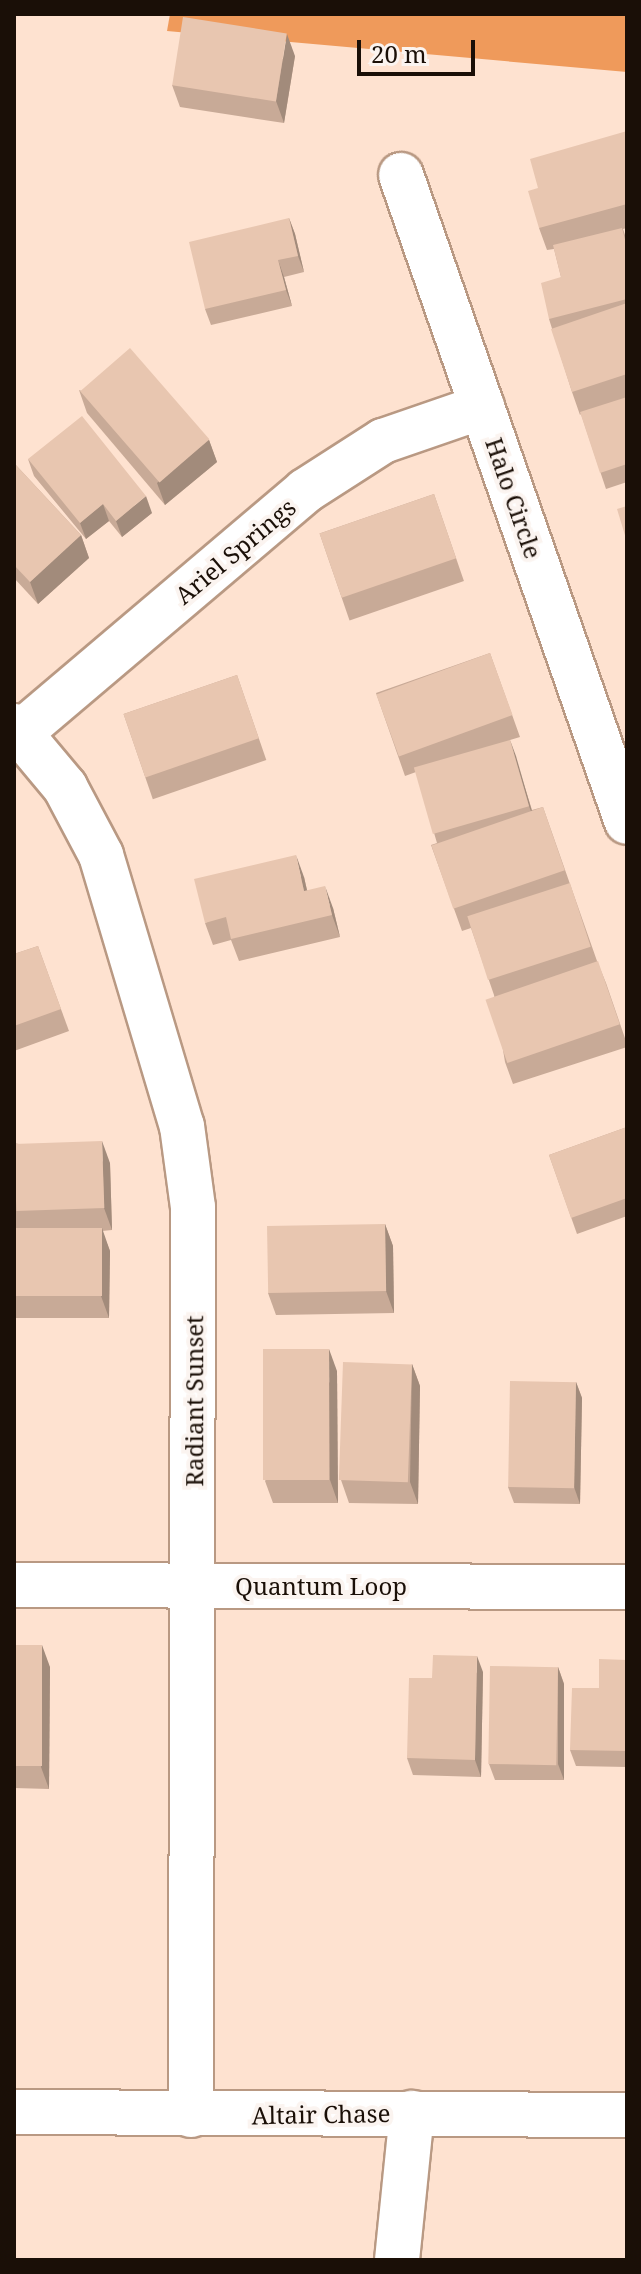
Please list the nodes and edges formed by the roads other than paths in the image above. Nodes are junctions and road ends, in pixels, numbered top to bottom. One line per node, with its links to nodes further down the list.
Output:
1 (401, 175): 2 (street, Halo Circle)
2 (482, 407): 3 (street, Ariel Springs); 4 (street, Halo Circle)
3 (16, 732): 6 (street, Radiant Sunset)
4 (627, 822)
5 (14, 1585): 6 (street, Quantum Loop)
6 (195, 1585): 7 (street, Quantum Loop); 10 (street, Radiant Sunset)
7 (627, 1587)
8 (14, 2112): 10 (street, Altair Chase)
9 (412, 2113): 10 (street, Altair Chase); 11 (street, Altair Chase); 12 (street)
10 (191, 2115)
11 (627, 2115)
12 (397, 2260)

